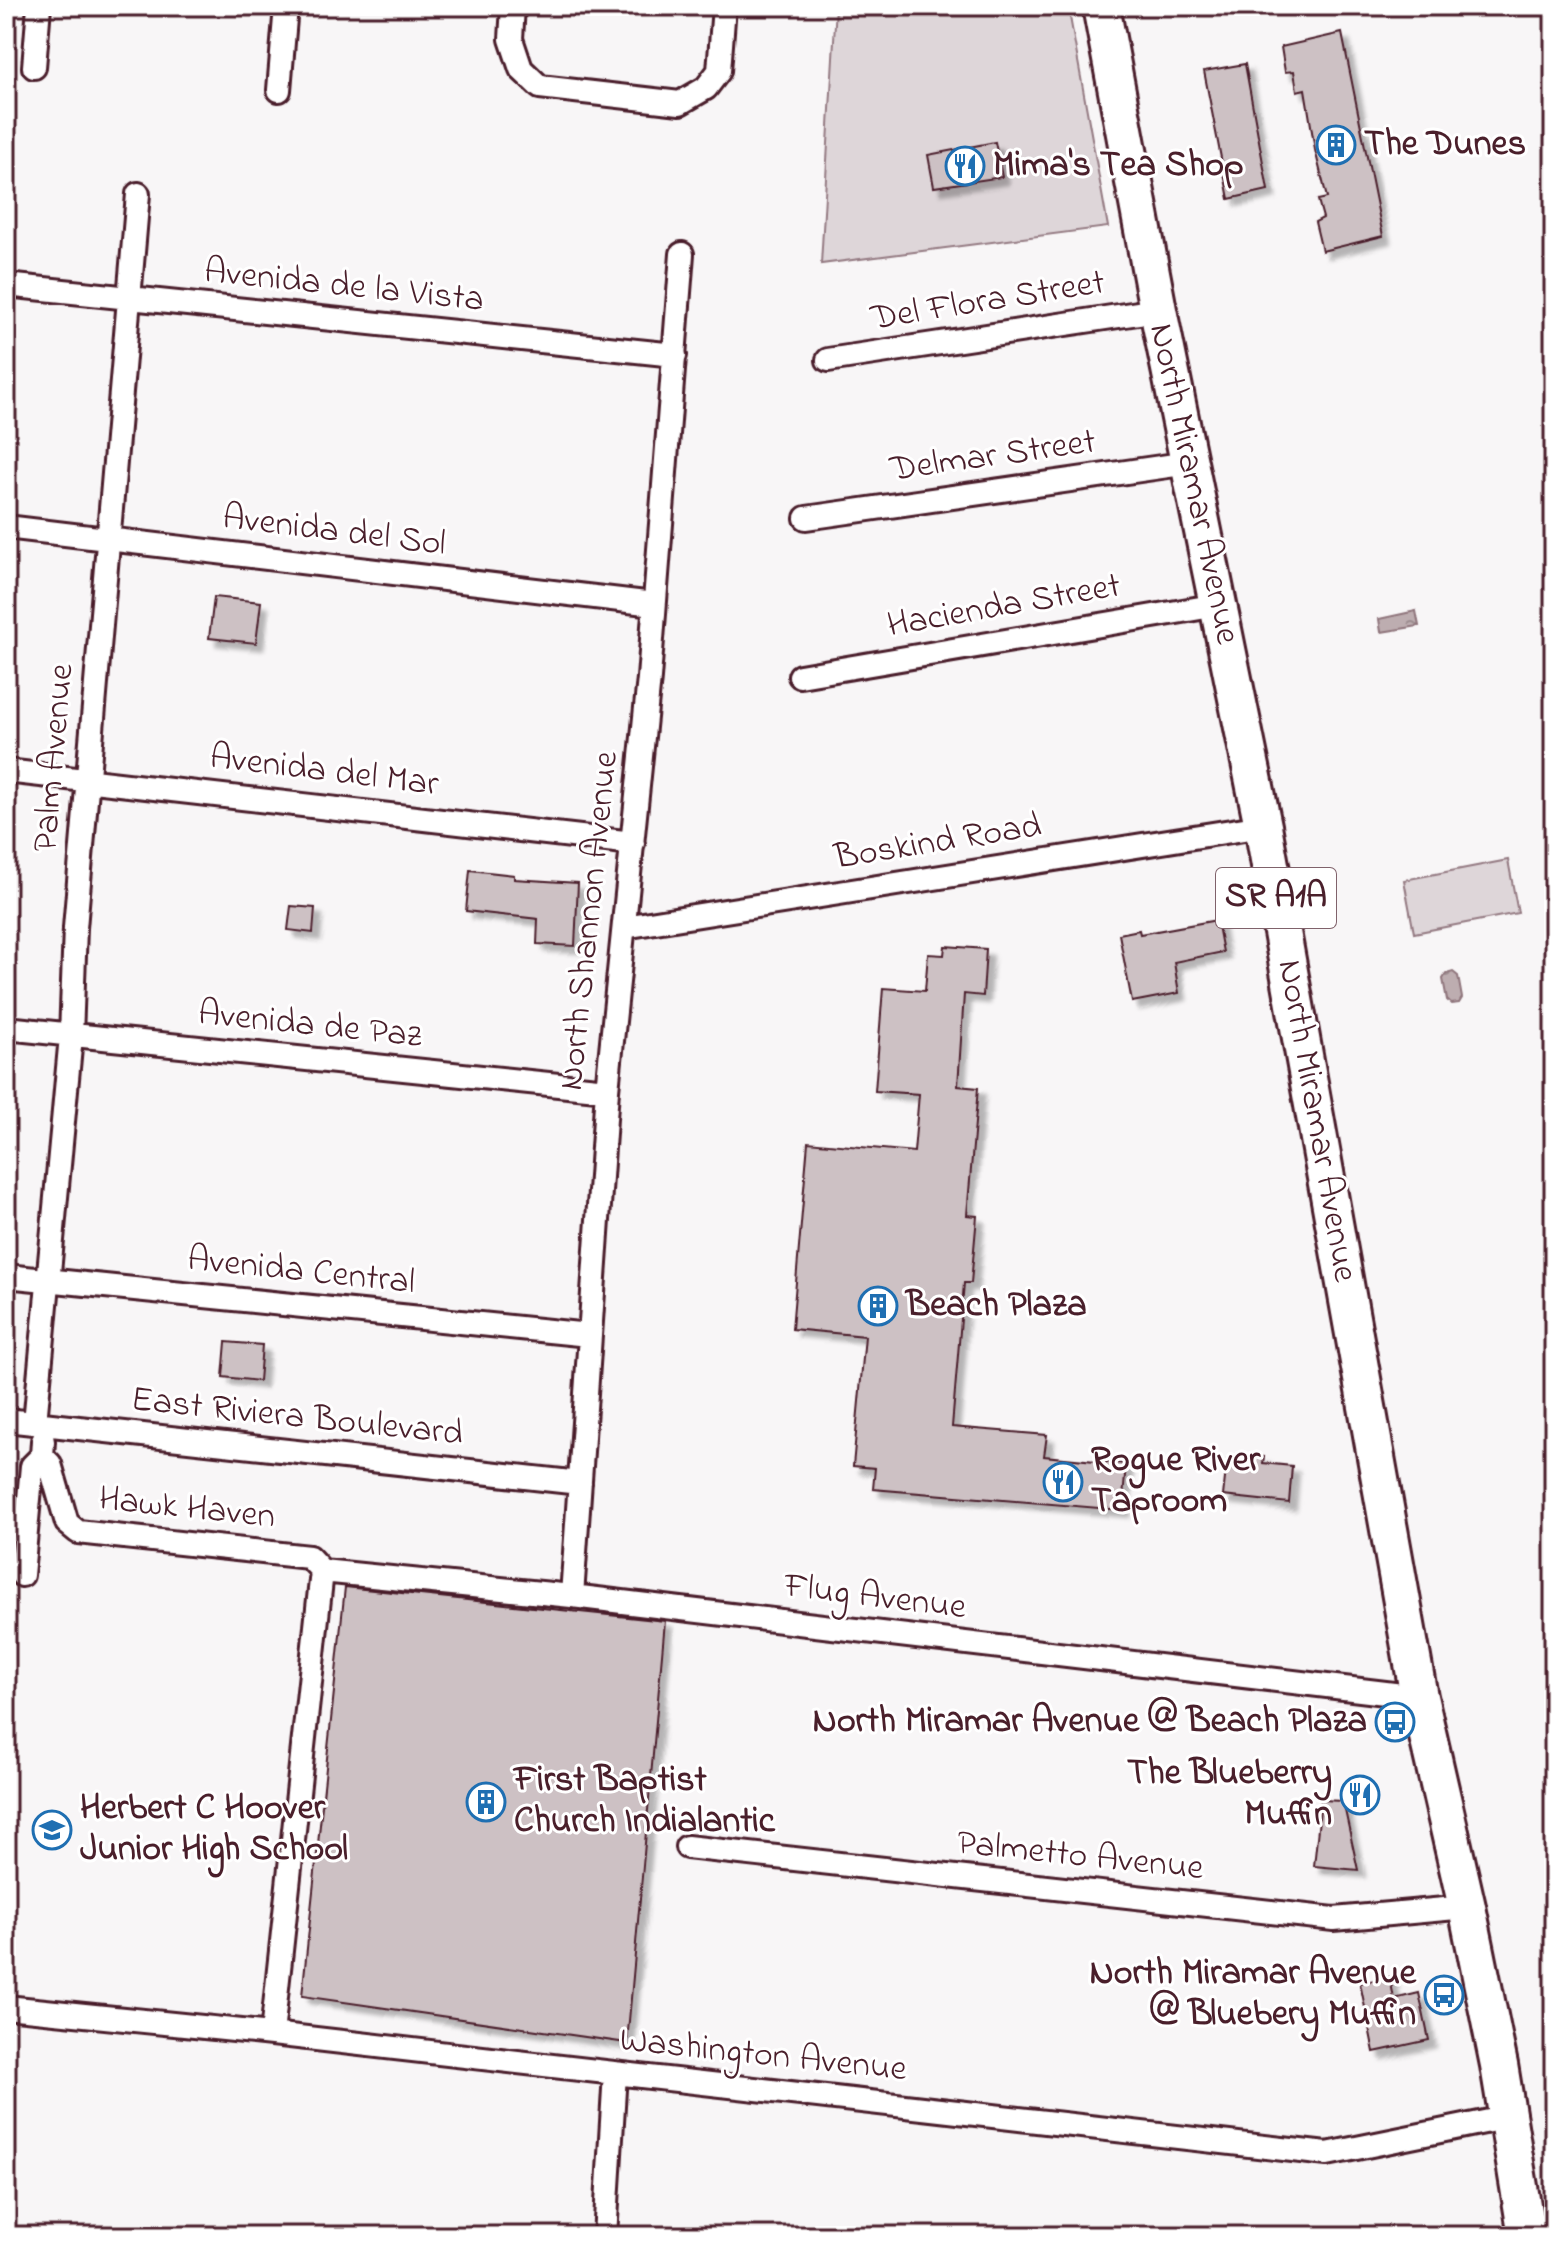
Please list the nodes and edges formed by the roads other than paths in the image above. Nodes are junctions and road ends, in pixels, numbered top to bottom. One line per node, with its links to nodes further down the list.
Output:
1 (39, 6): 6 (street)
2 (286, 6): 7 (street)
3 (513, 6): 4 (street)
4 (724, 6)
5 (1101, 6): 12 (main road, North Miramar Avenue / SR A1A)
6 (34, 67)
7 (279, 90)
8 (138, 194): 11 (street, Palm Avenue)
9 (682, 254): 13 (street, North Shannon Avenue)
10 (6, 285): 11 (street, Avenida de la Vista)
11 (129, 300): 13 (street, Avenida de la Vista); 18 (street, Palm Avenue)
12 (1158, 310): 14 (street, Del Flora Street); 15 (main road, North Miramar Avenue / SR A1A)
13 (675, 355): 19 (street, North Shannon Avenue)
14 (828, 360)
15 (1189, 463): 16 (street, Delmar Street); 20 (main road, North Miramar Avenue / SR A1A)
16 (806, 518)
17 (6, 527): 18 (street, Avenida del Sol)
18 (108, 539): 19 (street, Avenida del Sol); 23 (street, Palm Avenue)
19 (654, 604): 25 (street, North Shannon Avenue)
20 (1218, 605): 21 (street, Hacienda Street); 24 (main road, North Miramar Avenue / SR A1A)
21 (800, 676)
22 (6, 771): 23 (street, Avenida del Mar)
23 (87, 779): 25 (street, Avenida del Mar); 28 (street, Palm Avenue)
24 (1263, 826): 26 (street, Boskind Road); 40 (main road, North Miramar Avenue / SR A1A)
25 (633, 843): 26 (street, North Shannon Avenue)
26 (624, 927): 29 (street, North Shannon Avenue)
27 (6, 1028): 28 (street, Avenida de Paz)
28 (71, 1036): 29 (street, Avenida de Paz); 31 (street, Palm Avenue)
29 (607, 1090): 32 (street, North Shannon Avenue)
30 (6, 1276): 31 (street, Avenida Central)
31 (47, 1281): 32 (street, Avenida Central); 34 (street, Palm Avenue)
32 (589, 1335): 36 (street, North Shannon Avenue)
33 (6, 1420): 34 (street, East Riviera Boulevard)
34 (40, 1424): 35 (street, Hawk Haven); 36 (street, East Riviera Boulevard)
35 (42, 1456): 37 (street, Hawk Haven); 38 (street, Hawk Haven)
36 (580, 1483): 39 (street, North Shannon Avenue)
37 (322, 1571): 39 (street, Flug Avenue); 44 (street)
38 (22, 1575)
39 (572, 1596): 40 (street, Flug Avenue)
40 (1419, 1697): 42 (main road, North Miramar Avenue / SR A1A)
41 (687, 1847): 42 (street, Palmetto Avenue)
42 (1467, 1907): 46 (main road, North Miramar Avenue / SR A1A)
43 (6, 2007): 44 (street, Washington Avenue)
44 (272, 2034): 45 (street, Washington Avenue)
45 (615, 2073): 46 (street, Washington Avenue); 47 (street)
46 (1509, 2117): 48 (main road, North Miramar Avenue / SR A1A)
47 (605, 2236)
48 (1527, 2236)

